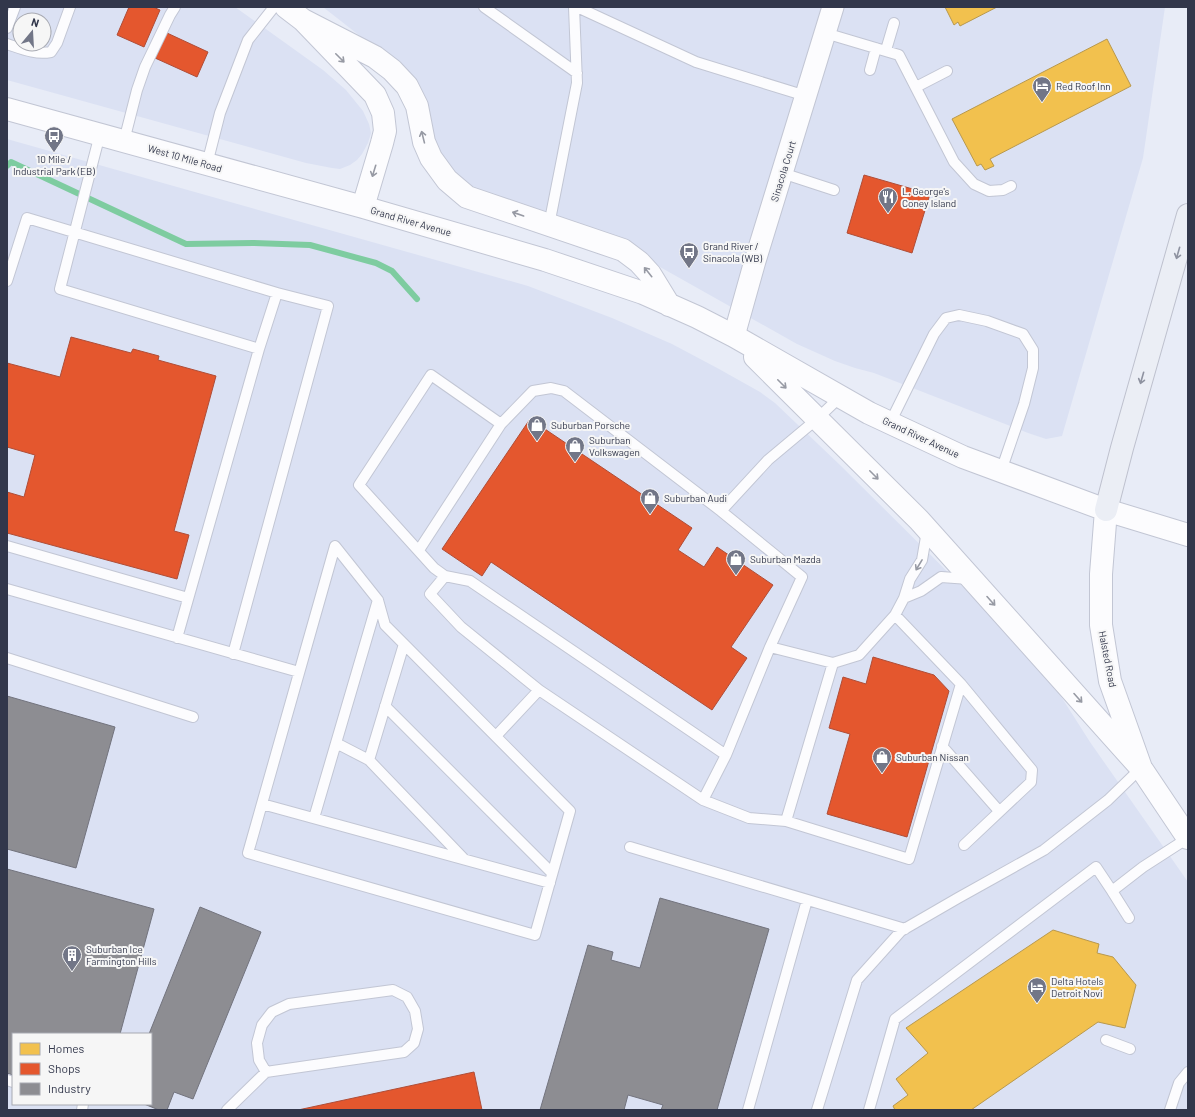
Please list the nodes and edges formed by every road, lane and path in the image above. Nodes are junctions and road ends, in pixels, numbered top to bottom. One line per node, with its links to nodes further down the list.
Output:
1 (16, 7): 12 (lane)
2 (70, 7): 14 (lane)
3 (176, 7): 23 (lane)
4 (274, 7): 24 (lane)
5 (286, 7): 10 (main road, Grand River Avenue)
6 (484, 7): 18 (lane)
7 (574, 7): 18 (lane)
8 (577, 7): 20 (lane)
9 (833, 7): 13 (street, Sinacola Court)
10 (303, 20): 28 (main road, Grand River Avenue, one-way to 28); 30 (main road, Grand River Avenue, one-way to 10)
11 (894, 23): 15 (lane)
12 (7, 28)
13 (825, 33): 15 (lane); 20 (street, Sinacola Court)
14 (7, 44)
15 (881, 49): 16 (lane); 19 (lane)
16 (870, 70)
17 (947, 71): 19 (lane)
18 (577, 73): 30 (lane)
19 (916, 87): 26 (lane)
20 (806, 96): 25 (street, Sinacola Court)
21 (7, 109): 22 (main road, West 10 Mile Road)
22 (100, 134): 23 (main road, West 10 Mile Road); 31 (lane)
23 (124, 141): 24 (main road, West 10 Mile Road)
24 (207, 164): 28 (main road, West 10 Mile Road)
25 (782, 173): 27 (lane); 35 (street, Sinacola Court)
26 (1011, 186)
27 (834, 190)
28 (363, 207): 34 (main road, Grand River Avenue)
29 (1188, 216): 42 (highway, one-way to 42)
30 (549, 225): 34 (main road, Grand River Avenue, one-way to 30)
31 (74, 233): 32 (lane); 33 (lane); 36 (lane)
32 (7, 281)
33 (277, 293): 36 (lane); 58 (lane)
34 (670, 305): 35 (main road, Grand River Avenue)
35 (734, 336): 37 (main road, Grand River Avenue); 38 (main road, one-way to 38)
36 (260, 349): 51 (lane)
37 (840, 397): 38 (lane); 39 (main road, Grand River Avenue)
38 (818, 419): 43 (lane); 44 (main road, one-way to 44)
39 (890, 423): 41 (main road, Grand River Avenue); 41 (lane)
40 (501, 424): 43 (lane); 47 (lane); 47 (lane)
41 (1001, 471): 42 (main road, Grand River Avenue)
42 (1106, 510): 45 (main road, Grand River Avenue); 71 (main road, Halsted Road)
43 (721, 511): 57 (lane)
44 (928, 530): 49 (main road); 52 (lane, one-way to 52)
45 (1188, 535)
46 (7, 546): 51 (lane)
47 (419, 550): 48 (lane)
48 (445, 576): 63 (lane); 69 (lane)
49 (971, 579): 52 (lane); 71 (main road, one-way to 71)
50 (7, 589): 55 (lane)
51 (188, 598): 55 (lane)
52 (904, 598): 54 (lane)
53 (378, 600): 56 (lane); 61 (lane); 67 (lane)
54 (895, 615): 60 (lane); 62 (lane)
55 (177, 638): 58 (lane)
56 (404, 644): 64 (lane); 66 (lane)
57 (770, 647): 60 (lane); 69 (lane)
58 (233, 654): 61 (lane)
59 (7, 658): 65 (lane)
60 (833, 663): 76 (lane)
61 (299, 672): 73 (lane)
62 (961, 684): 68 (lane); 74 (lane)
63 (539, 690): 66 (lane); 72 (lane)
64 (385, 706): 70 (lane); 81 (lane)
65 (193, 717)
66 (496, 736): 81 (lane)
67 (336, 743): 70 (lane); 75 (lane)
68 (942, 746): 74 (lane); 76 (lane)
69 (726, 755): 72 (lane)
70 (369, 760): 80 (lane)
71 (1141, 768): 77 (main road, Halsted Road); 85 (lane)
72 (703, 800): 76 (lane)
73 (262, 804): 75 (lane); 81 (lane)
74 (999, 811): 78 (lane)
75 (314, 818): 80 (lane)
76 (786, 821)
77 (1188, 838): 82 (lane)
78 (964, 845)
79 (630, 847): 83 (lane)
80 (464, 859): 81 (lane)
81 (551, 878)
82 (1112, 891): 84 (lane); 93 (lane)
83 (807, 900): 85 (lane); 91 (lane)
84 (1130, 918)
85 (905, 929): 92 (lane)
86 (1106, 1040): 87 (lane)
87 (1130, 1049)
88 (266, 1072): 88 (lane); 90 (lane)
89 (1188, 1072): 94 (lane)
90 (227, 1110)
91 (748, 1110)
92 (817, 1110)
93 (869, 1110)
94 (1170, 1110)

